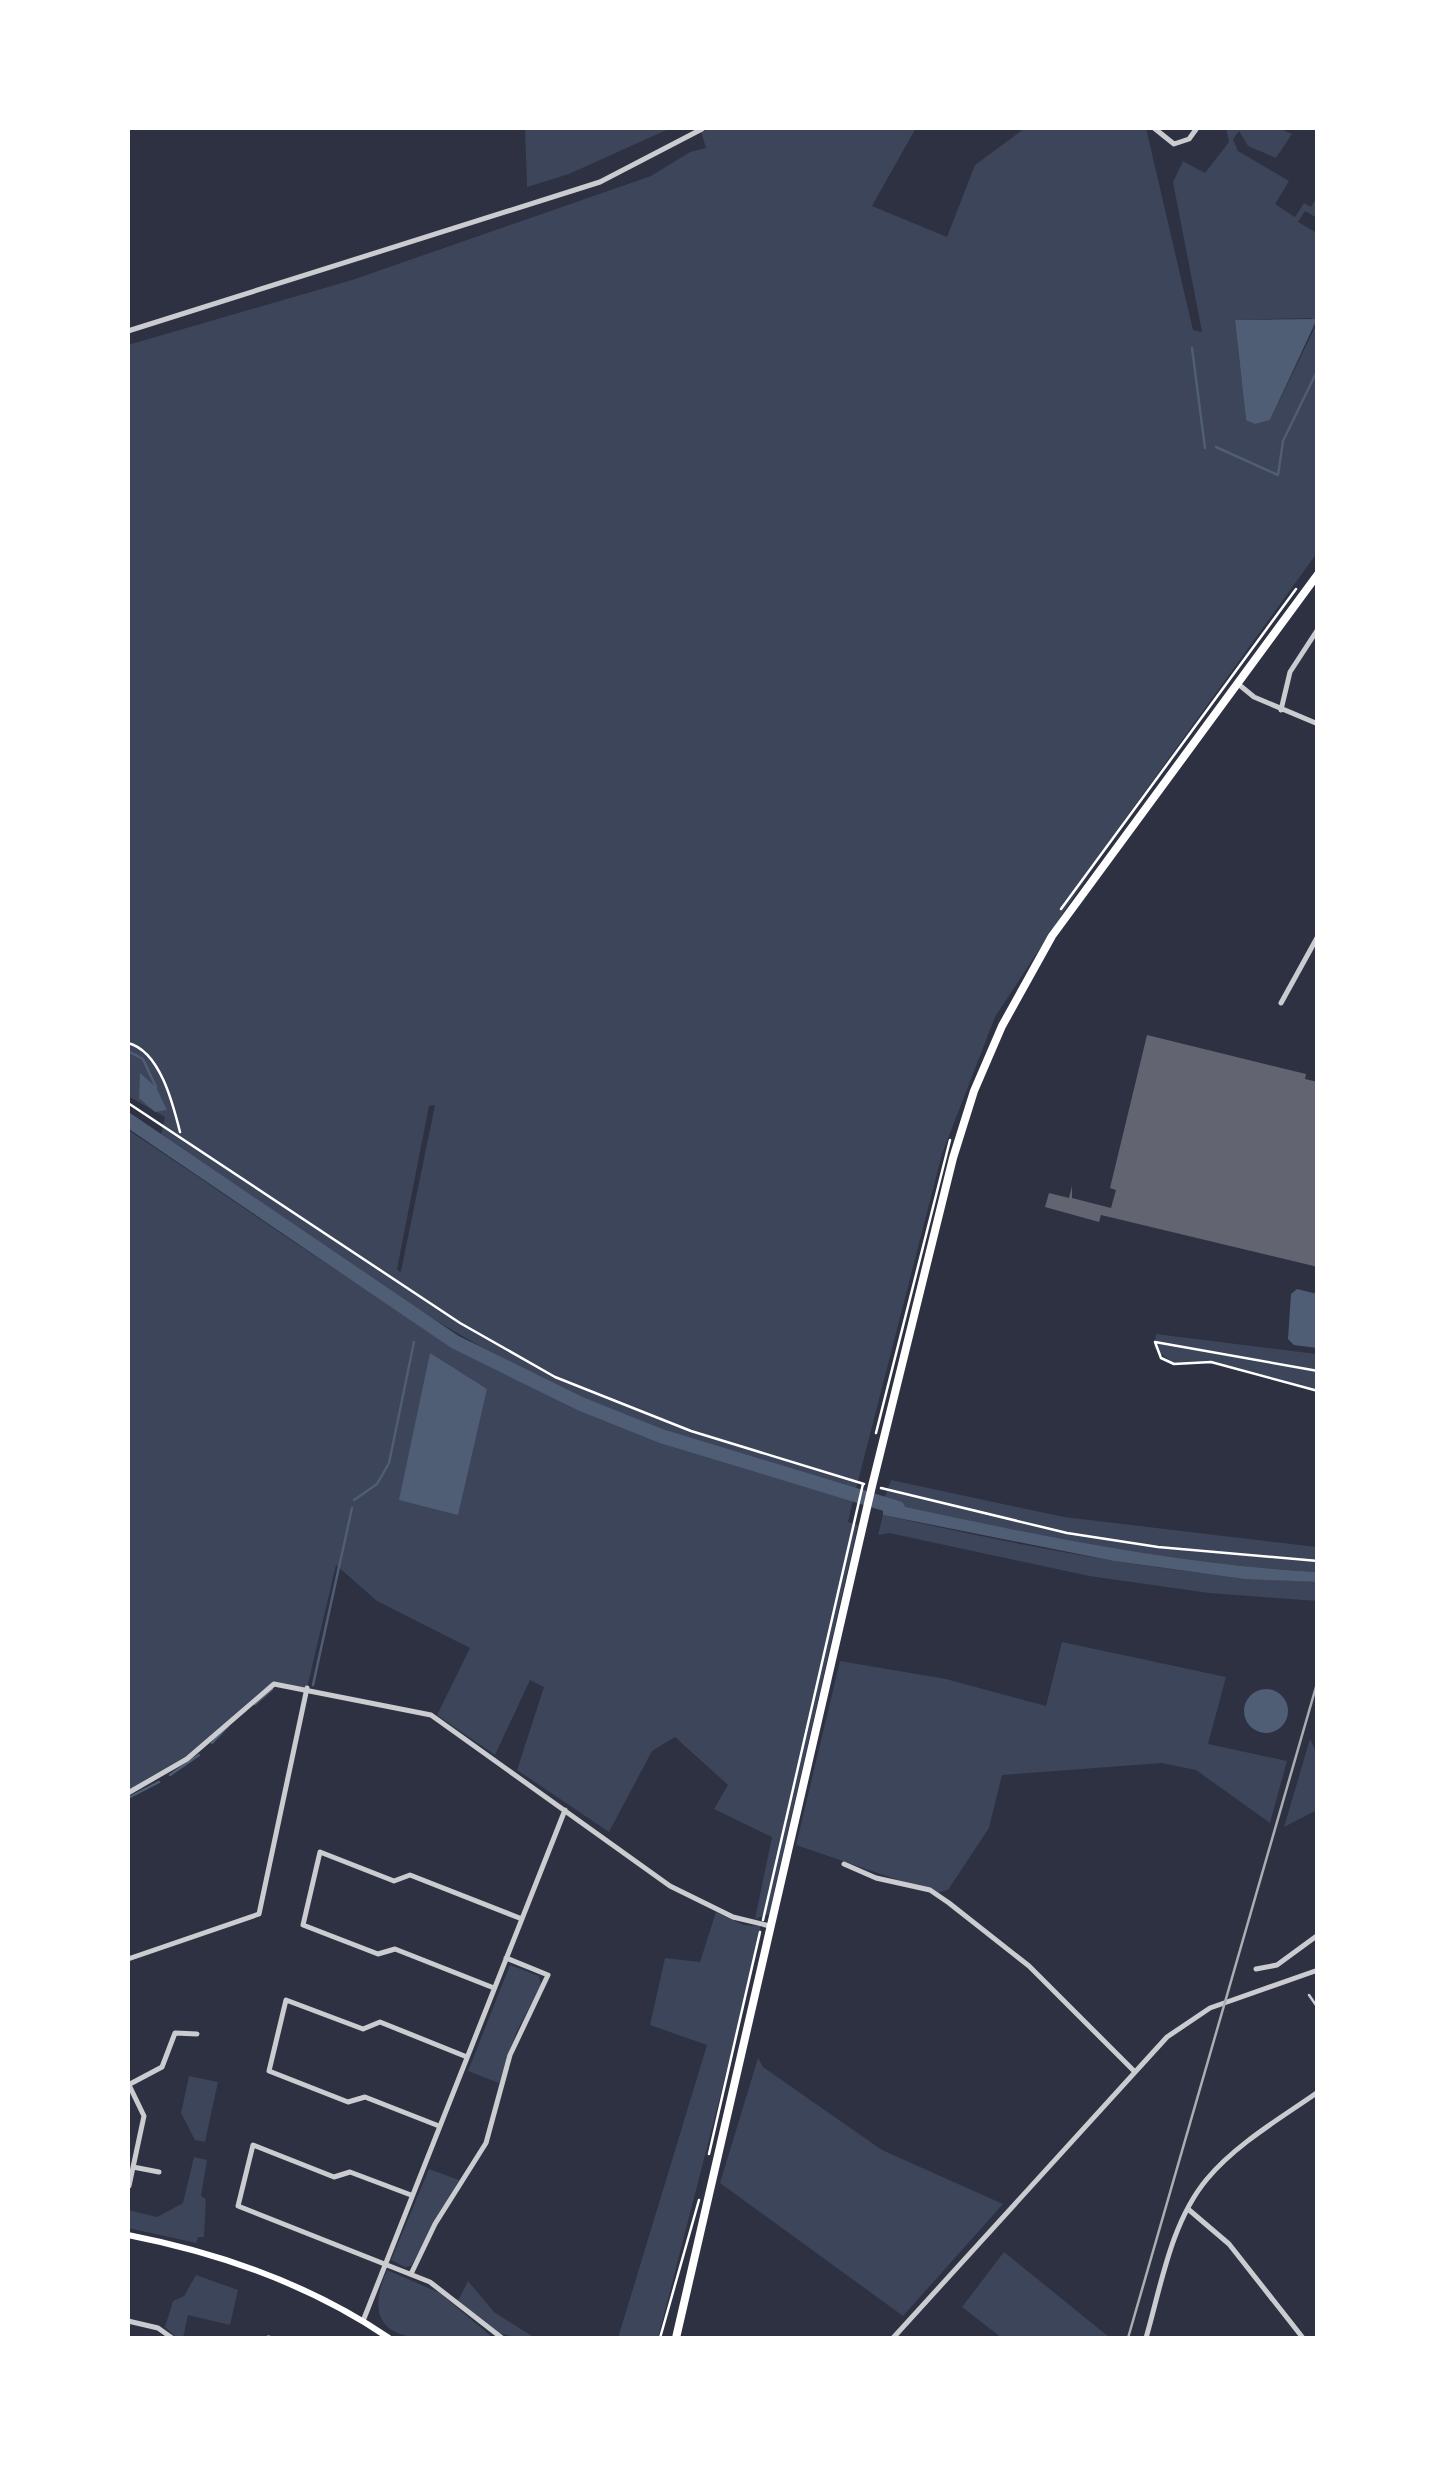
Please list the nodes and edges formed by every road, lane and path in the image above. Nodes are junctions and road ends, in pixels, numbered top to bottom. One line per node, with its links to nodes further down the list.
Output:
1 (1154, 128): 2 (street)
2 (1197, 128)
3 (702, 130): 4 (street)
4 (128, 331)
5 (1318, 574): 8 (main road)
6 (1296, 590): 11 (path)
7 (1318, 629): 9 (street)
8 (1237, 683): 9 (street); 21 (main road)
9 (1281, 710): 10 (street)
10 (1318, 724)
11 (1053, 920)
12 (1318, 936): 13 (street)
13 (1281, 1003)
14 (128, 1042): 16 (path)
15 (128, 1102): 16 (path)
16 (181, 1135): 21 (path)
17 (950, 1138): 20 (path)
18 (1318, 1372): 19 (path)
19 (1318, 1391)
20 (873, 1445)
21 (867, 1487): 22 (path); 22 (main road); 23 (path)
22 (861, 1513): 29 (main road)
23 (1318, 1561)
24 (307, 1688): 25 (street); 26 (street); 31 (street)
25 (128, 1793)
26 (565, 1810): 28 (street); 29 (street)
27 (844, 1864): 40 (street)
28 (522, 1919): 32 (street); 35 (street)
29 (770, 1926): 57 (main road)
30 (1318, 1935): 33 (street)
31 (128, 1958)
32 (506, 1958): 35 (street); 51 (street)
33 (1256, 1970)
34 (1318, 1970): 40 (street)
35 (494, 1988): 39 (street)
36 (1309, 1995): 37 (lane)
37 (1318, 2008)
38 (197, 2034): 41 (street)
39 (466, 2057): 43 (street); 43 (street)
40 (1134, 2071): 58 (street)
41 (128, 2085): 44 (street)
42 (1318, 2092): 48 (street)
43 (438, 2126): 47 (street)
44 (133, 2166): 45 (street); 46 (street)
45 (159, 2172)
46 (129, 2186)
47 (412, 2195): 50 (street); 50 (street)
48 (1188, 2208): 59 (street); 60 (street)
49 (128, 2235): 53 (main road)
50 (384, 2264): 51 (street); 53 (street)
51 (411, 2274): 56 (street)
52 (128, 2321): 54 (street)
53 (363, 2321): 55 (main road)
54 (172, 2338)
55 (389, 2338)
56 (502, 2338)
57 (676, 2338)
58 (893, 2338)
59 (1146, 2338)
60 (1303, 2338)

